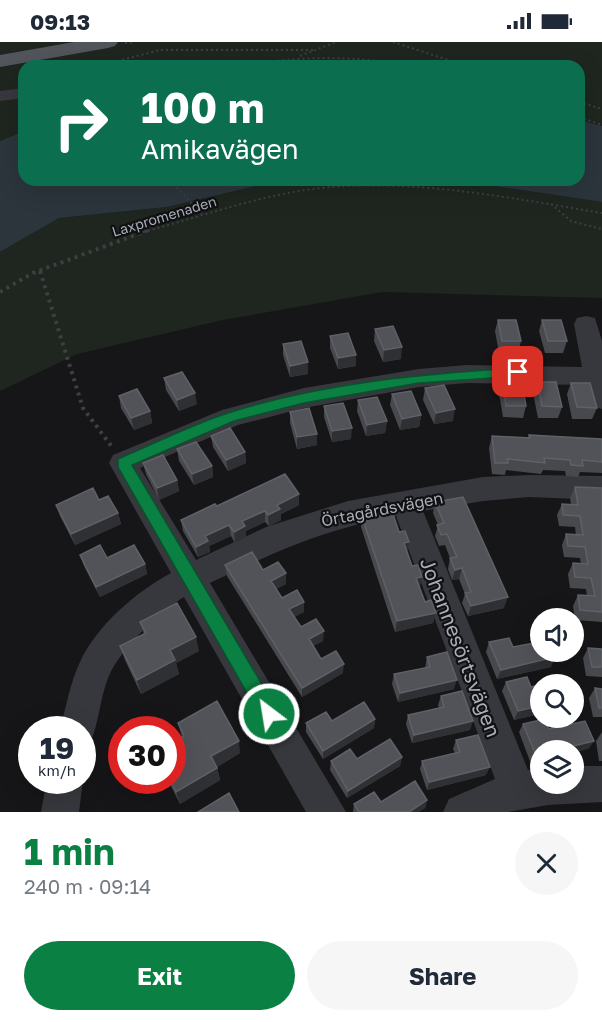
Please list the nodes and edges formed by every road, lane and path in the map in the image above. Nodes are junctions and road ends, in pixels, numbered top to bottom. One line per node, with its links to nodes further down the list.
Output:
1 (108, 42): 10 (main road)
2 (336, 42): 4 (path)
3 (393, 42): 9 (path)
4 (315, 50): 5 (path); 6 (path)
5 (297, 57): 7 (path); 8 (path)
6 (118, 60)
7 (279, 60)
8 (367, 60)
9 (448, 60)
10 (0, 61)
11 (18, 94): 12 (street)
12 (0, 96)
13 (585, 104): 14 (path)
14 (602, 109)
15 (585, 119): 16 (path)
16 (602, 125)
17 (176, 186): 22 (path)
18 (350, 186): 22 (path, Laxpromenaden)
19 (372, 186): 20 (path, Laxpromenaden)
20 (550, 204): 21 (path, Laxpromenaden); 23 (path)
21 (602, 213)
22 (202, 214): 24 (path, Laxpromenaden)
23 (602, 229)
24 (40, 271): 25 (path, Laxpromenaden); 28 (path)
25 (0, 292)
26 (586, 324): 27 (street)
27 (599, 387): 28 (street)
28 (123, 463): 31 (street)
29 (602, 488): 30 (street, Örtagårdsvägen)
30 (405, 503): 31 (street, Örtagårdsvägen); 34 (street, Johannesörtsvägen)
31 (189, 578): 32 (street, Örtagårdsvägen); 37 (street)
32 (81, 716)
33 (602, 784): 34 (street)
34 (518, 791): 38 (street)
35 (63, 794): 36 (street)
36 (60, 812)
37 (327, 812)
38 (462, 812)

